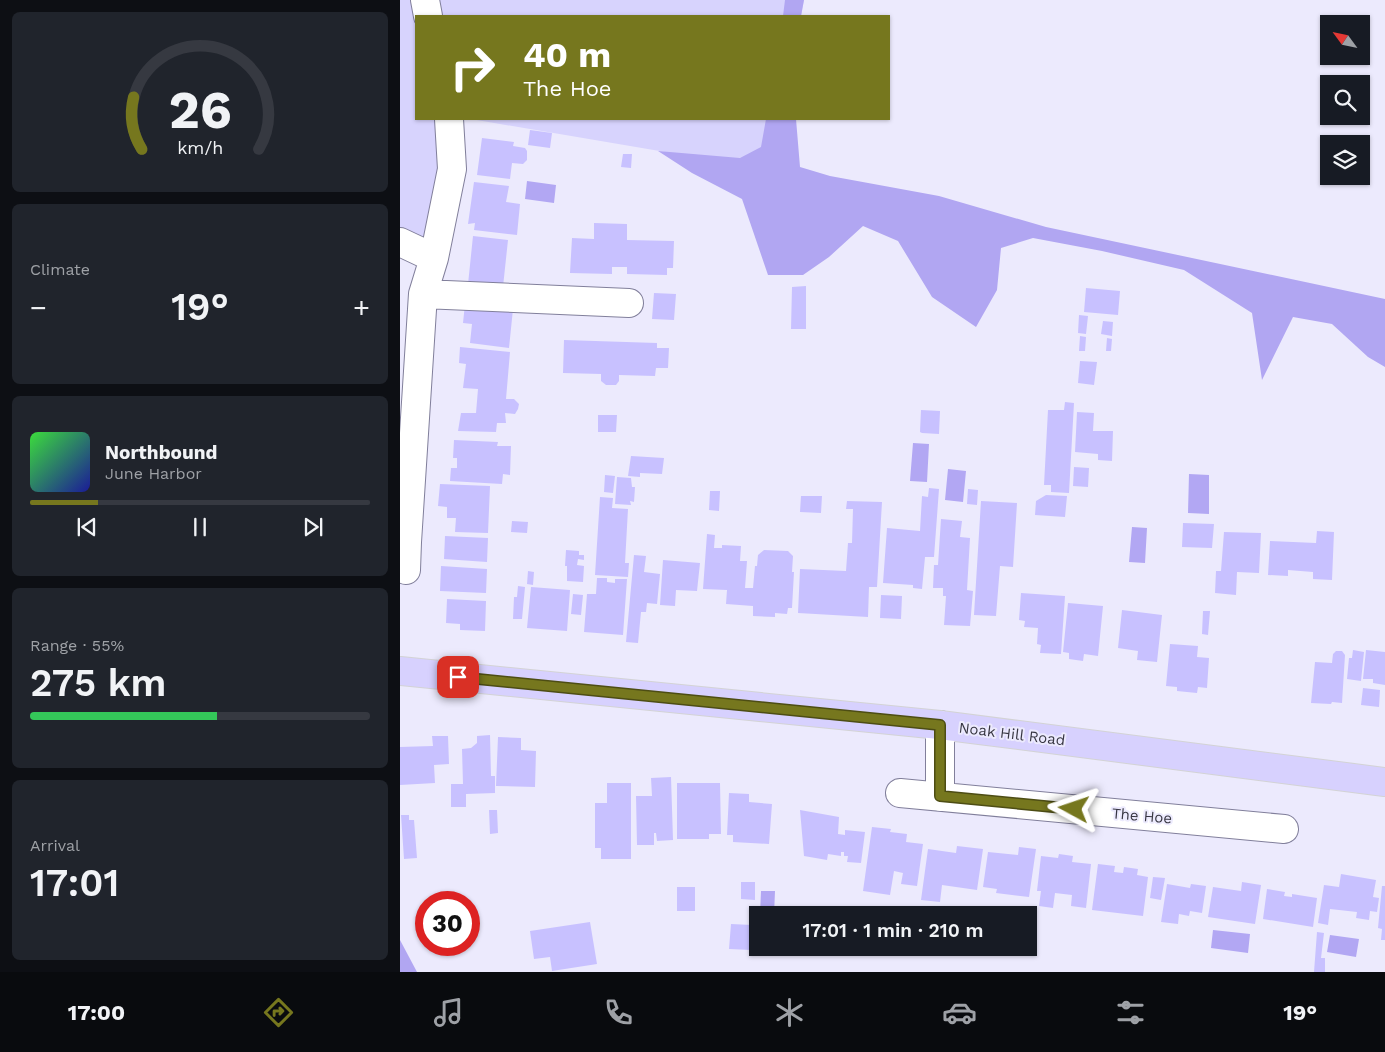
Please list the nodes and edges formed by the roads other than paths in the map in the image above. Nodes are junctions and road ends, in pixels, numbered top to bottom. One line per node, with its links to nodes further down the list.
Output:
1 (425, 0): 2 (street)
2 (428, 15)
3 (449, 120): 5 (street)
4 (400, 242): 5 (street)
5 (434, 258): 6 (street)
6 (423, 294): 7 (street); 8 (street)
7 (629, 302)
8 (404, 542): 9 (street)
9 (406, 570)
10 (400, 671): 11 (main road, Noak Hill Road)
11 (940, 725): 12 (main road, Noak Hill Road); 14 (street)
12 (1385, 782)
13 (900, 793): 14 (street, The Hoe)
14 (940, 796): 15 (street, The Hoe)
15 (1284, 829)

